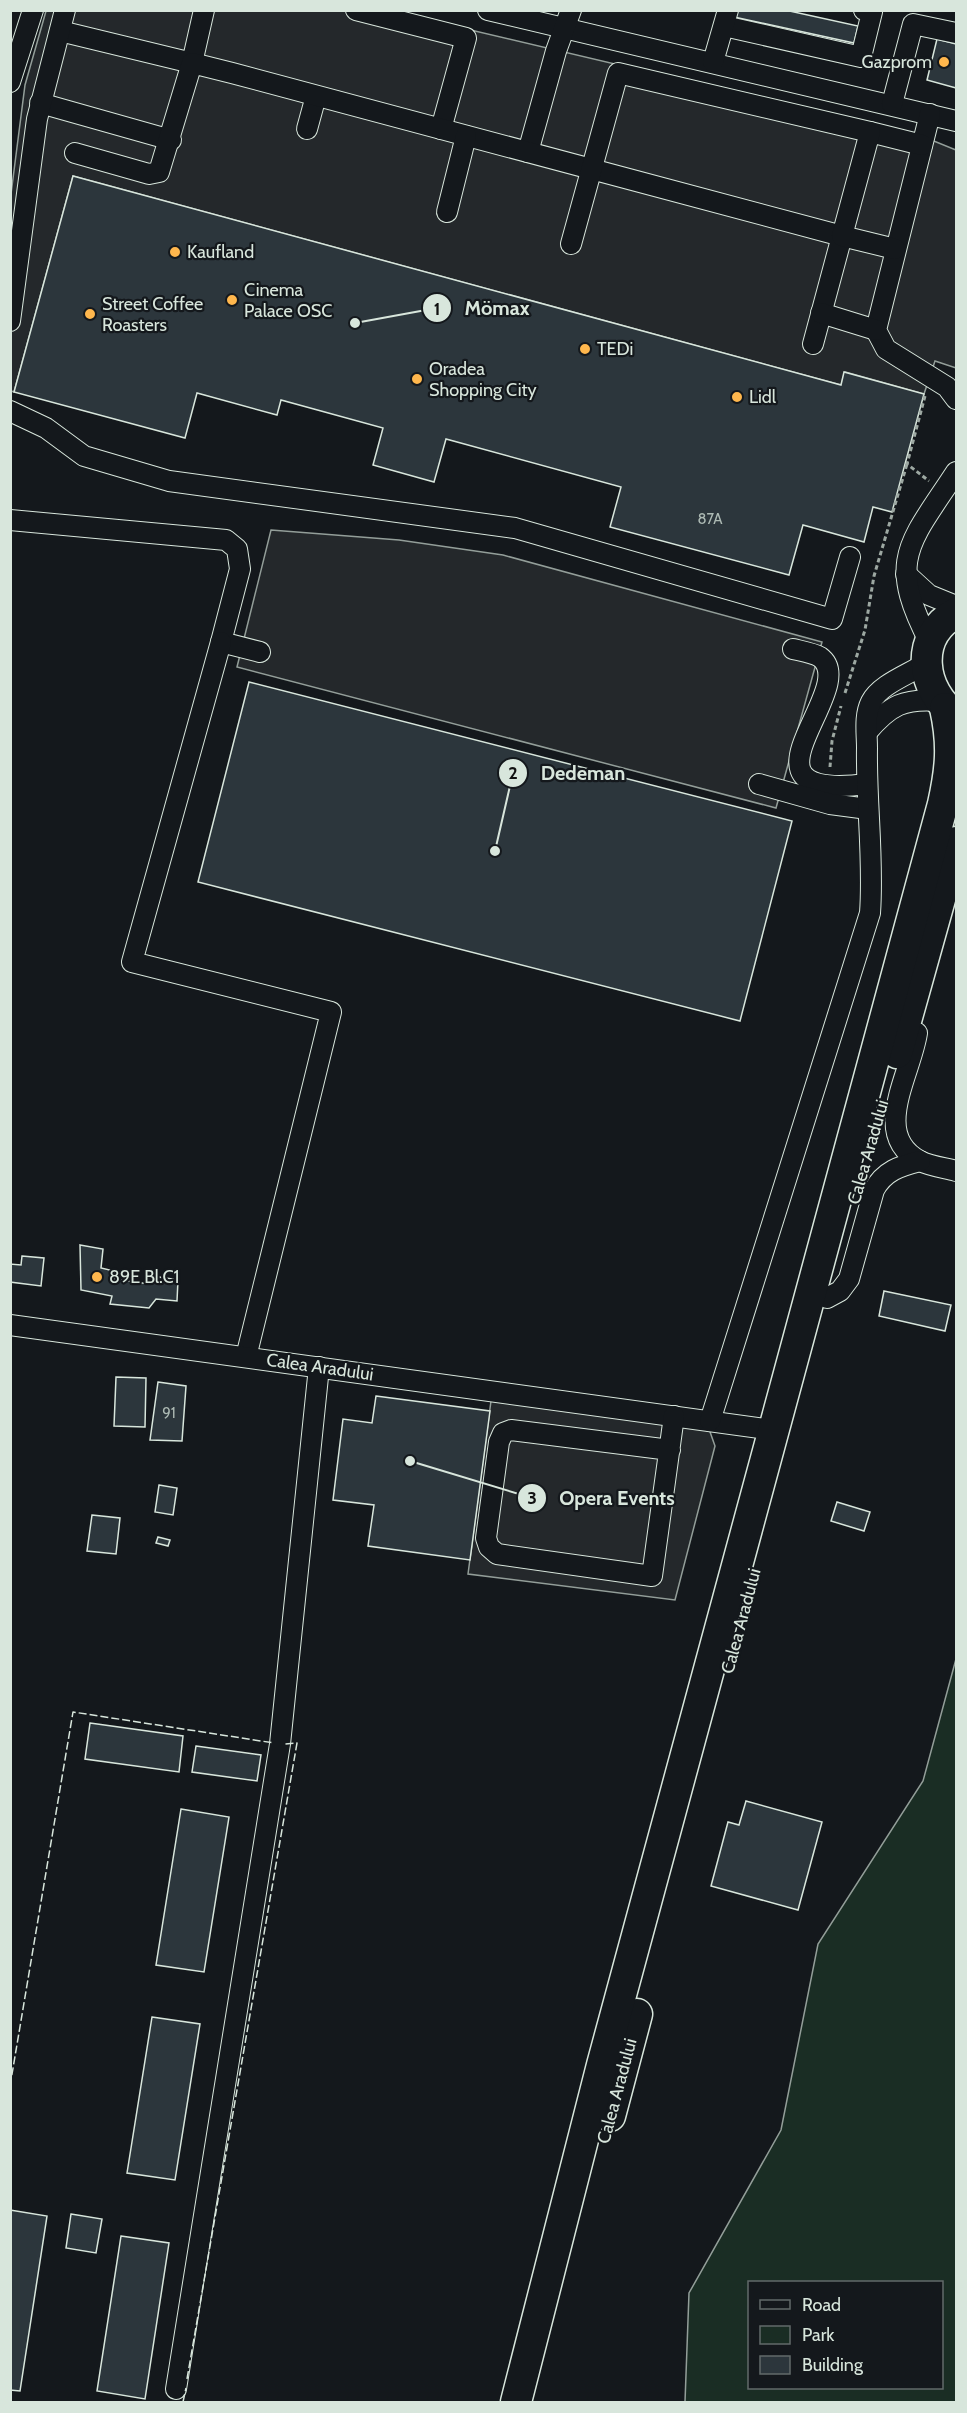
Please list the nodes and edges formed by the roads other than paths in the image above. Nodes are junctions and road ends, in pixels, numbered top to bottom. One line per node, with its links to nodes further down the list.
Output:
1 (33, 10): 15 (street)
2 (65, 10): 9 (street)
3 (204, 10): 13 (street)
4 (356, 10): 22 (street)
5 (488, 10): 8 (street)
6 (864, 10): 7 (street)
7 (726, 18): 12 (street)
8 (568, 20): 11 (street); 27 (street)
9 (60, 31): 13 (street); 17 (street)
10 (957, 33): 18 (street)
11 (626, 42): 12 (street); 14 (street)
12 (713, 62): 18 (street)
13 (192, 63): 16 (street); 25 (street)
14 (618, 73): 23 (street); 29 (street)
15 (10, 82)
16 (316, 96): 21 (street); 22 (street)
17 (40, 103): 25 (street); 35 (street)
18 (892, 104): 19 (street)
19 (930, 114): 20 (street); 26 (street)
20 (957, 121)
21 (307, 129)
22 (441, 129): 24 (street)
23 (870, 132): 26 (street); 31 (street)
24 (466, 136): 27 (street); 30 (street)
25 (171, 140): 28 (street)
26 (922, 145): 33 (street)
27 (528, 152): 29 (street)
28 (75, 153)
29 (590, 169): 31 (street); 32 (street)
30 (447, 212)
31 (842, 236): 33 (street); 34 (street)
32 (570, 244)
33 (895, 249): 36 (street)
34 (821, 313): 36 (street); 37 (street)
35 (10, 321)
36 (876, 330): 38 (street)
37 (813, 344)
38 (957, 399)
39 (10, 411): 42 (street)
40 (957, 472): 43 (street)
41 (10, 520): 46 (street)
42 (850, 558)
43 (906, 574): 44 (street); 49 (street)
44 (957, 606)
45 (957, 613): 49 (highway)
46 (221, 642): 48 (street); 61 (street)
47 (793, 649): 53 (street)
48 (260, 652)
49 (928, 653): 50 (highway, Calea Aradului); 51 (street)
50 (947, 708): 51 (street); 65 (highway, Calea Aradului)
51 (867, 732): 53 (street)
52 (759, 784): 54 (street)
53 (867, 784): 54 (street)
54 (868, 809): 64 (street)
55 (957, 842): 56 (highway, Calea Aradului)
56 (913, 995): 57 (street); 59 (highway, Calea Aradului)
57 (920, 1161): 58 (street); 59 (street)
58 (957, 1171)
59 (827, 1298): 69 (highway, Calea Aradului)
60 (10, 1324): 61 (street, Calea Aradului)
61 (246, 1357): 62 (street, Calea Aradului)
62 (319, 1367): 63 (street, Calea Aradului); 67 (street)
63 (674, 1416): 64 (street, Calea Aradului); 66 (street)
64 (710, 1421): 65 (street, Calea Aradului)
65 (773, 1430): 68 (highway, Calea Aradului)
66 (670, 1450): 66 (street)
67 (176, 2389)
68 (516, 2403)
69 (536, 2403)

